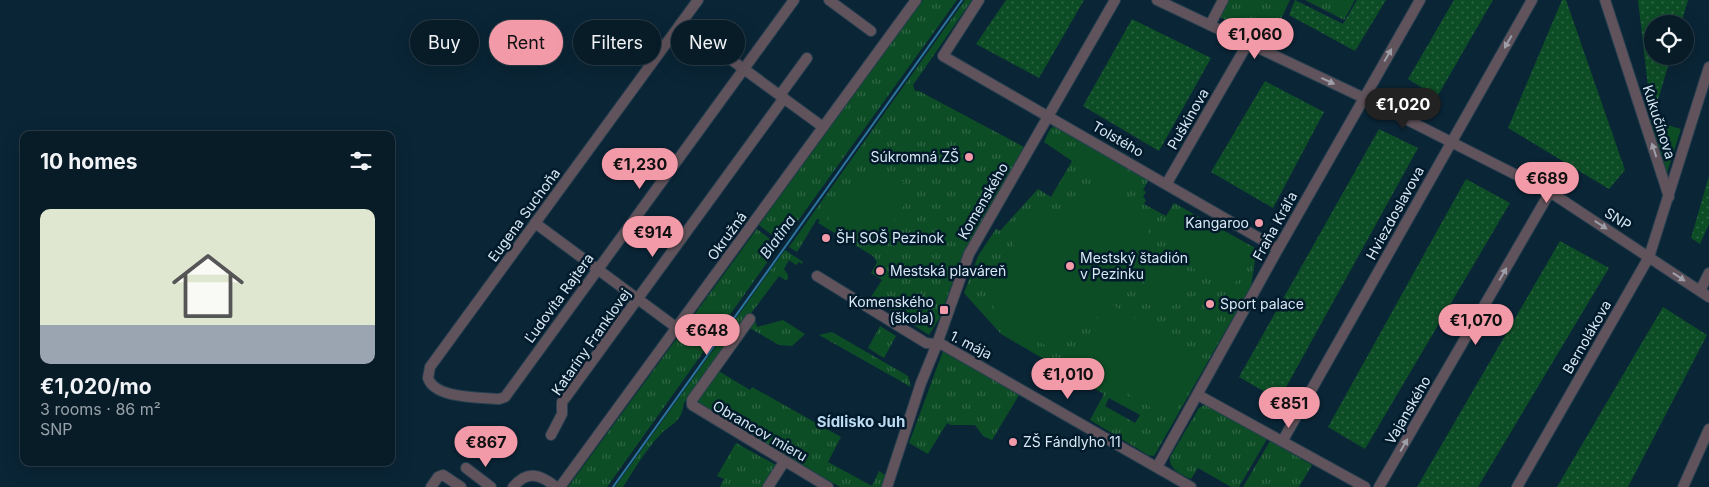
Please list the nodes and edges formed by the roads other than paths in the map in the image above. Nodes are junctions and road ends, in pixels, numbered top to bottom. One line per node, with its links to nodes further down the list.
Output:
1 (698, 0): 12 (street, Eugena Suchoňa)
2 (794, 0): 20 (street, Ľudovíta Rajtera)
3 (829, 0): 14 (street)
4 (916, 0): 24 (street, Okružná)
5 (978, 0): 23 (street, Tolstého)
6 (1115, 0): 23 (street, Komenského)
7 (1157, 0): 13 (street, SNP)
8 (1222, 0): 13 (street)
9 (1420, 0): 22 (street, Fraňa Kráľa, one-way to 9)
10 (1532, 0): 25 (street, Hviezdoslavova, one-way to 25)
11 (1605, 0): 28 (street, Kukučínova, one-way to 11)
12 (683, 20)
13 (1210, 25): 16 (street, SNP)
14 (871, 31)
15 (671, 37): 29 (street, Eugena Suchoňa)
16 (1248, 43): 22 (street, SNP, one-way to 22); 26 (street, Puškinova)
17 (807, 58): 21 (street, Kataríny Franklovej)
18 (738, 65): 20 (street)
19 (1709, 67): 28 (street, Bernolákova)
20 (743, 69): 21 (street); 32 (street, Ľudovíta Rajtera)
21 (782, 97): 24 (street); 37 (street, Kataríny Franklovej)
22 (1364, 98): 25 (street, SNP); 30 (street, Fraňa Kráľa)
23 (1048, 115): 26 (street, Tolstého); 40 (street, Komenského)
24 (823, 127): 39 (street, Okružná)
25 (1452, 140): 27 (street, SNP); 45 (street, Hviezdoslavova)
26 (1167, 183): 30 (street, Tolstého)
27 (1550, 192): 31 (street, SNP, one-way to 31); 60 (street, Vajanského, one-way to 27)
28 (1669, 196): 31 (street, Bernolákova)
29 (535, 224): 32 (street); 41 (street, Eugena Suchoňa)
30 (1278, 249): 42 (street, Fraňa Kráľa)
31 (1649, 257): 35 (street, SNP, one-way to 35); 61 (street, Bernolákova)
32 (597, 269): 37 (street); 41 (street, Ľudovíta Rajtera)
33 (1709, 273): 35 (street)
34 (817, 276): 40 (street, 1. mája)
35 (1700, 291): 36 (street, SNP)
36 (1709, 297)
37 (638, 299): 39 (street); 44 (street, Kataríny Franklovej)
38 (750, 319): 46 (street, Obrancov mieru)
39 (677, 328): 54 (street, Okružná)
40 (938, 344): 47 (street, 1. mája); 57 (street, Komenského)
41 (506, 394)
42 (1198, 395): 45 (street); 47 (street, Fraňa Kráľa)
43 (1709, 428): 62 (street)
44 (551, 434)
45 (1283, 440): 59 (street)
46 (784, 462): 55 (street); 56 (street, Obrancov mieru)
47 (1157, 467): 58 (street, 1. mája)
48 (466, 468): 52 (street)
49 (517, 483): 53 (street)
50 (431, 487): 51 (street)
51 (461, 487)
52 (491, 487)
53 (556, 487)
54 (560, 487)
55 (768, 487)
56 (828, 487)
57 (888, 487)
58 (1189, 487)
59 (1366, 487)
60 (1379, 487)
61 (1517, 487)
62 (1683, 487)

